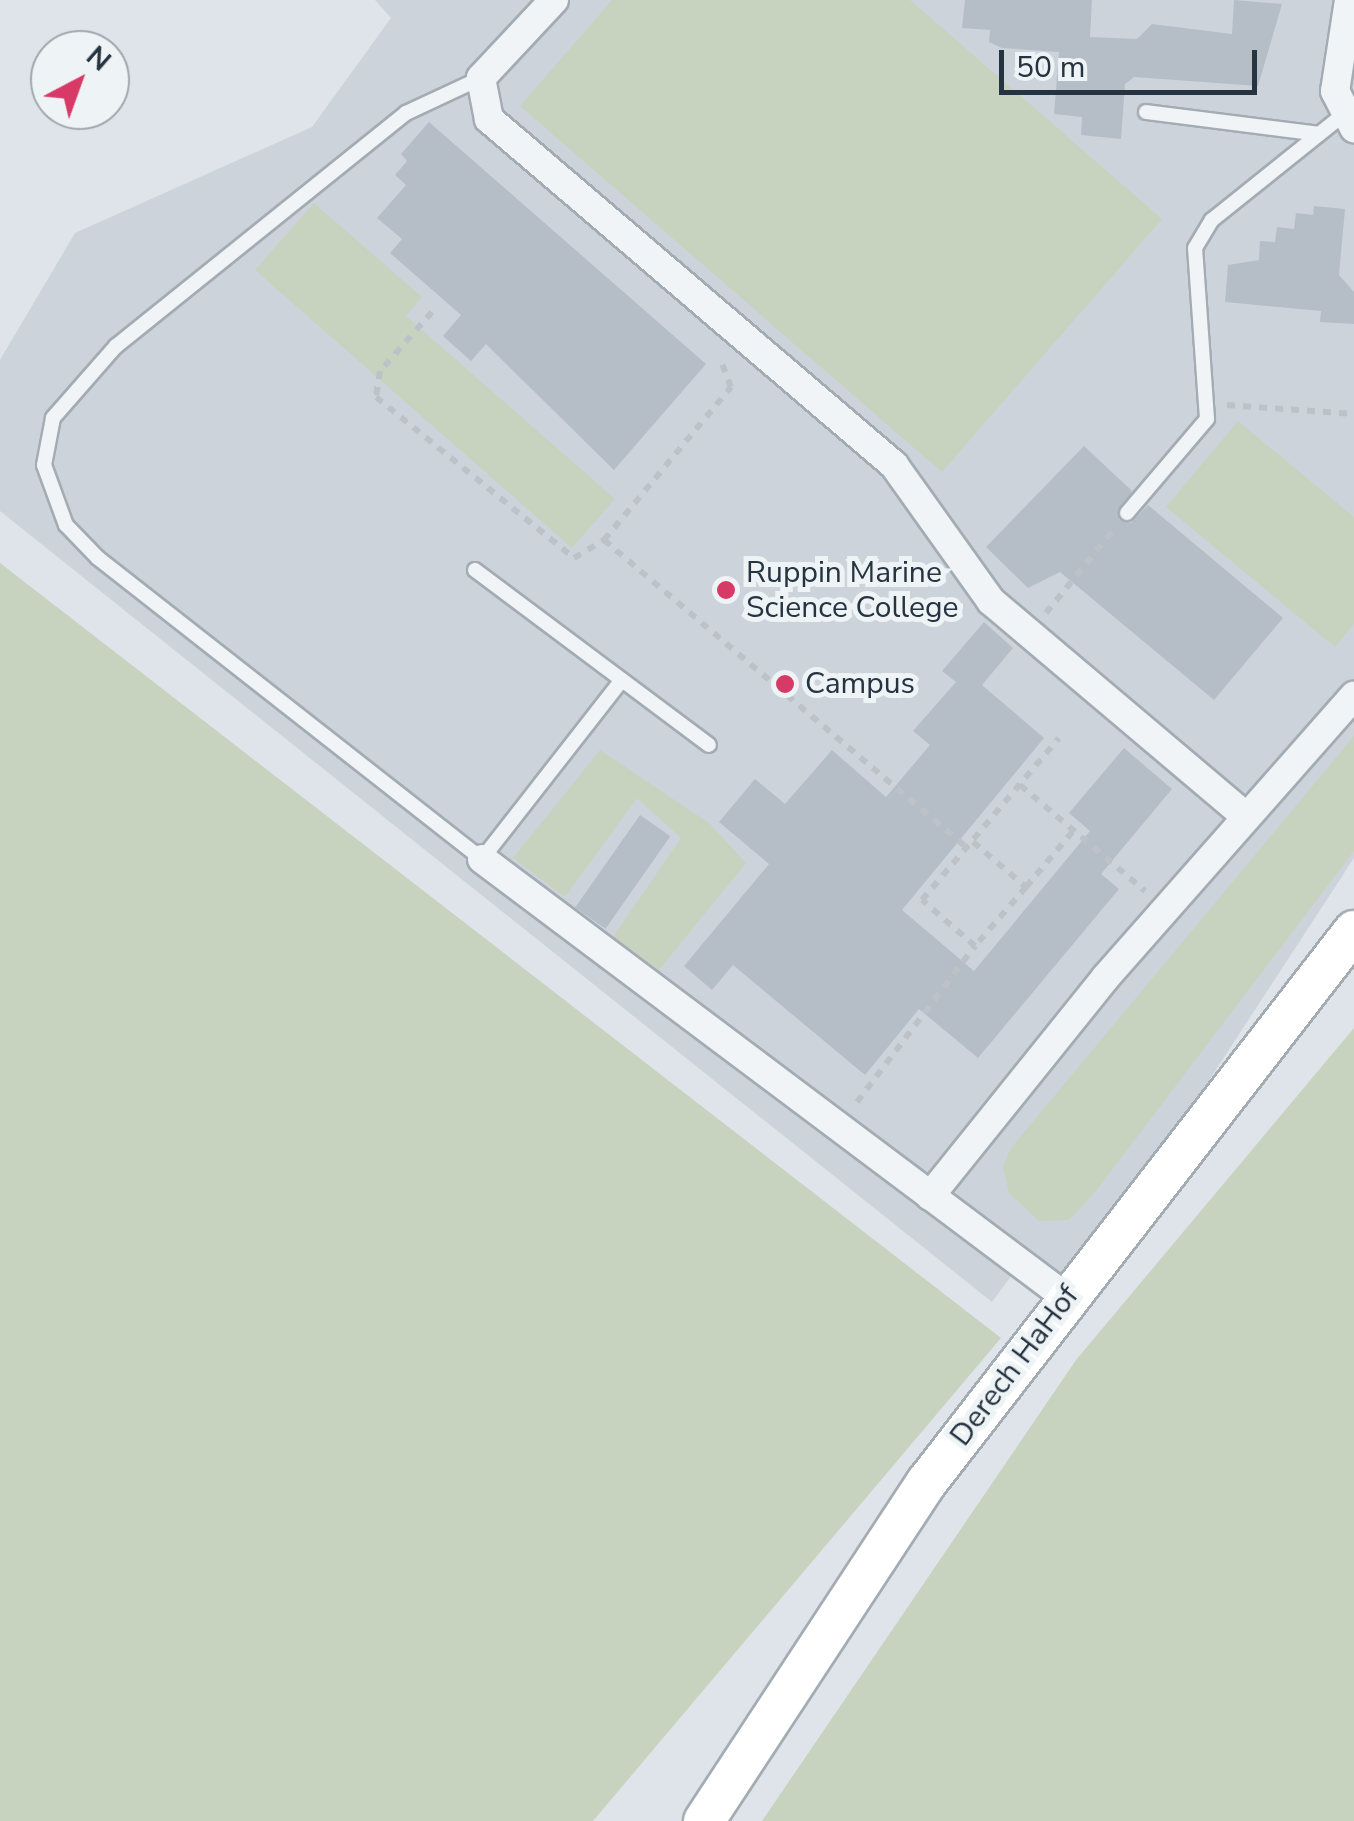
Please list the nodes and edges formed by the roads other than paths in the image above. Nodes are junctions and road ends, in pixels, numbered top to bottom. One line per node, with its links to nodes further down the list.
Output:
1 (554, 0): 3 (street)
2 (1349, 0): 5 (street)
3 (481, 78): 12 (street); 13 (lane)
4 (1146, 112): 6 (lane)
5 (1348, 122): 6 (lane)
6 (1319, 134): 7 (lane)
7 (1128, 513)
8 (475, 570): 9 (lane)
9 (622, 680): 11 (lane); 13 (lane)
10 (1354, 696): 12 (street)
11 (708, 745)
12 (1245, 816): 15 (street)
13 (482, 859): 15 (street)
14 (1354, 931): 16 (main road, Derech HaHof)
15 (930, 1196): 16 (street)
16 (1067, 1298): 17 (main road, Derech HaHof)
17 (704, 1821)

